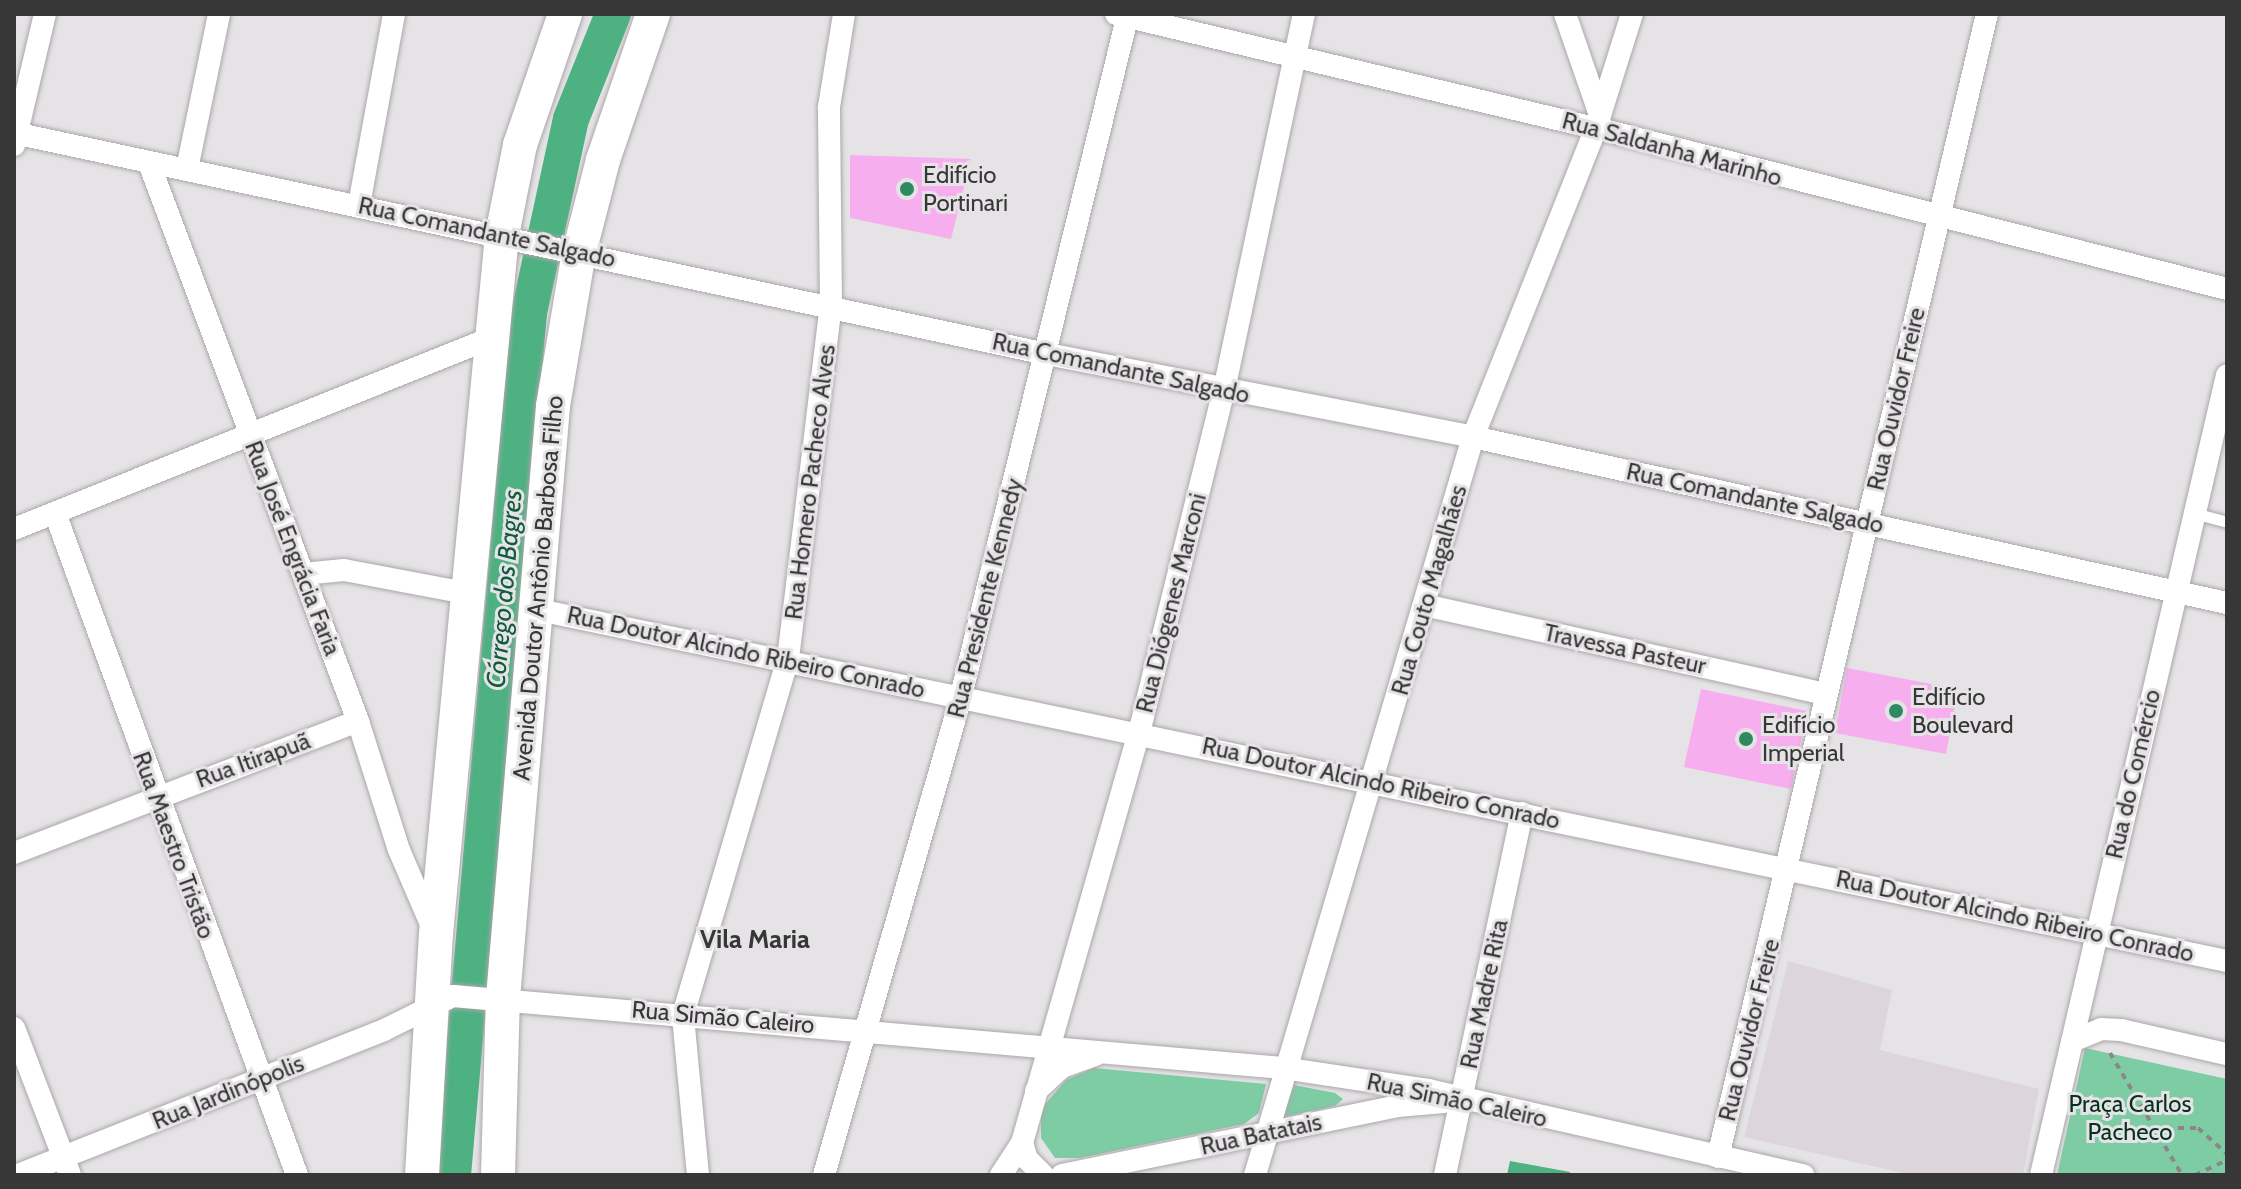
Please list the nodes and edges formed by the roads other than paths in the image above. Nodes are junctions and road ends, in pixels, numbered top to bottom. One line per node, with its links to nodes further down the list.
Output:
1 (45, 14): 14 (street)
2 (219, 14): 16 (street)
3 (394, 14): 17 (street)
4 (565, 14): 19 (main road)
5 (653, 14): 20 (main road, Avenida Doutor Antônio Barbosa Filho)
6 (844, 14): 22 (street, Rua Homero Pacheco Alves)
7 (1304, 14): 12 (street, Rua Diógenes Marconi)
8 (1565, 14): 13 (street)
9 (1632, 14): 13 (street, Rua Couto Magalhães)
10 (1987, 14): 18 (street, Rua Ouvidor Freire)
11 (1124, 15): 12 (street, Rua Saldanha Marinho); 24 (street, Rua Presidente Kennedy)
12 (1294, 56): 13 (street, Rua Saldanha Marinho); 26 (street, Rua Diógenes Marconi)
13 (1598, 122): 18 (street, Rua Saldanha Marinho); 28 (street, Rua Couto Magalhães)
14 (15, 138): 15 (street, Rua Comandante Salgado)
15 (149, 163): 16 (street, Rua Comandante Salgado); 27 (street, Rua José Engrácia Faria)
16 (187, 169): 17 (street, Rua Comandante Salgado)
17 (359, 205): 19 (street, Rua Comandante Salgado)
18 (1939, 219): 21 (street, Rua Saldanha Marinho); 31 (street, Rua Ouvidor Freire)
19 (513, 237): 20 (street, Rua Comandante Salgado); 23 (main road)
20 (572, 251): 22 (street, Rua Comandante Salgado); 39 (main road, Avenida Doutor Antônio Barbosa Filho)
21 (2227, 289)
22 (831, 305): 24 (street, Rua Comandante Salgado); 40 (street, Rua Homero Pacheco Alves)
23 (491, 338): 27 (street); 36 (main road)
24 (1047, 354): 26 (street, Rua Comandante Salgado); 42 (street, Rua Presidente Kennedy)
25 (2227, 375): 30 (street, Rua do Comércio)
26 (1224, 390): 28 (street, Rua Comandante Salgado); 44 (street, Rua Diógenes Marconi)
27 (249, 431): 29 (street); 34 (street, Rua José Engrácia Faria)
28 (1473, 437): 31 (street, Rua Comandante Salgado); 38 (street, Rua Couto Magalhães)
29 (55, 513): 33 (street); 46 (street, Rua Maestro Tristão)
30 (2194, 513): 32 (lane); 35 (street, Rua do Comércio)
31 (1867, 522): 35 (street, Rua Comandante Salgado); 41 (street, Rua Ouvidor Freire)
32 (2227, 522)
33 (14, 529)
34 (303, 574): 36 (street); 43 (street, Rua José Engrácia Faria)
35 (2175, 592): 37 (street, Rua Comandante Salgado); 50 (street, Rua do Comércio)
36 (466, 593): 51 (main road)
37 (2227, 603)
38 (1424, 605): 41 (street, Travessa Pasteur); 45 (street, Rua Couto Magalhães)
39 (534, 609): 40 (street, Rua Doutor Alcindo Ribeiro Conrado); 53 (main road, Avenida Doutor Antônio Barbosa Filho)
40 (788, 659): 42 (street, Rua Doutor Alcindo Ribeiro Conrado); 55 (street, Rua Homero Pacheco Alves)
41 (1826, 694): 49 (street, Rua Ouvidor Freire)
42 (961, 696): 44 (street, Rua Doutor Alcindo Ribeiro Conrado); 57 (street, Rua Presidente Kennedy)
43 (358, 721): 46 (street, Rua Itirapuã); 51 (street, Rua José Engrácia Faria)
44 (1139, 733): 45 (street, Rua Doutor Alcindo Ribeiro Conrado); 60 (street, Rua Diógenes Marconi)
45 (1374, 780): 47 (street, Rua Doutor Alcindo Ribeiro Conrado); 63 (street, Rua Couto Magalhães)
46 (156, 796): 48 (street, Rua Itirapuã); 64 (street, Rua Maestro Tristão)
47 (1522, 813): 49 (street, Rua Doutor Alcindo Ribeiro Conrado); 66 (street, Rua Madre Rita)
48 (14, 853)
49 (1788, 868): 50 (street, Rua Doutor Alcindo Ribeiro Conrado); 69 (street, Rua Ouvidor Freire)
50 (2096, 933): 52 (street, Rua Doutor Alcindo Ribeiro Conrado); 58 (street, Rua do Comércio)
51 (436, 934): 54 (main road)
52 (2227, 961)
53 (498, 998): 54 (street, Rua Simão Caleiro); 55 (street, Rua Simão Caleiro); 74 (main road, Avenida Doutor Antônio Barbosa Filho)
54 (444, 999): 64 (street, Rua Jardinópolis); 73 (main road)
55 (683, 1015): 57 (street, Rua Simão Caleiro); 75 (street, Rua Homero Pacheco Alves)
56 (14, 1028): 70 (street)
57 (869, 1029): 59 (street, Rua Simão Caleiro); 76 (street, Rua Presidente Kennedy)
58 (2072, 1041): 62 (street); 83 (street, Rua do Comércio)
59 (1013, 1043): 60 (street, Rua Simão Caleiro); 65 (street)
60 (1047, 1046): 61 (street, Rua Simão Caleiro); 65 (street, Rua Diógenes Marconi)
61 (1106, 1052): 63 (street, Rua Simão Caleiro); 65 (street, Rua Simão Caleiro)
62 (2227, 1054)
63 (1283, 1068): 66 (street, Rua Simão Caleiro); 67 (street, Rua Couto Magalhães)
64 (261, 1079): 70 (street, Rua Jardinópolis); 72 (street, Rua Maestro Tristão)
65 (1038, 1082): 68 (street, Rua Diógenes Marconi)
66 (1462, 1101): 67 (street, Rua Batatais); 69 (street, Rua Simão Caleiro); 81 (street, Rua Madre Rita)
67 (1267, 1133): 79 (street, Rua Batatais); 80 (street, Rua Couto Magalhães)
68 (1022, 1143): 77 (street, Rua Diógenes Marconi); 78 (street)
69 (1718, 1157): 82 (street, Rua Simão Caleiro)
70 (67, 1167): 71 (street, Rua Jardinópolis)
71 (18, 1175)
72 (297, 1175)
73 (422, 1175)
74 (498, 1175)
75 (698, 1175)
76 (824, 1175)
77 (1001, 1175)
78 (1043, 1175)
79 (1062, 1175)
80 (1255, 1175)
81 (1445, 1175)
82 (1803, 1175)
83 (2041, 1175)

